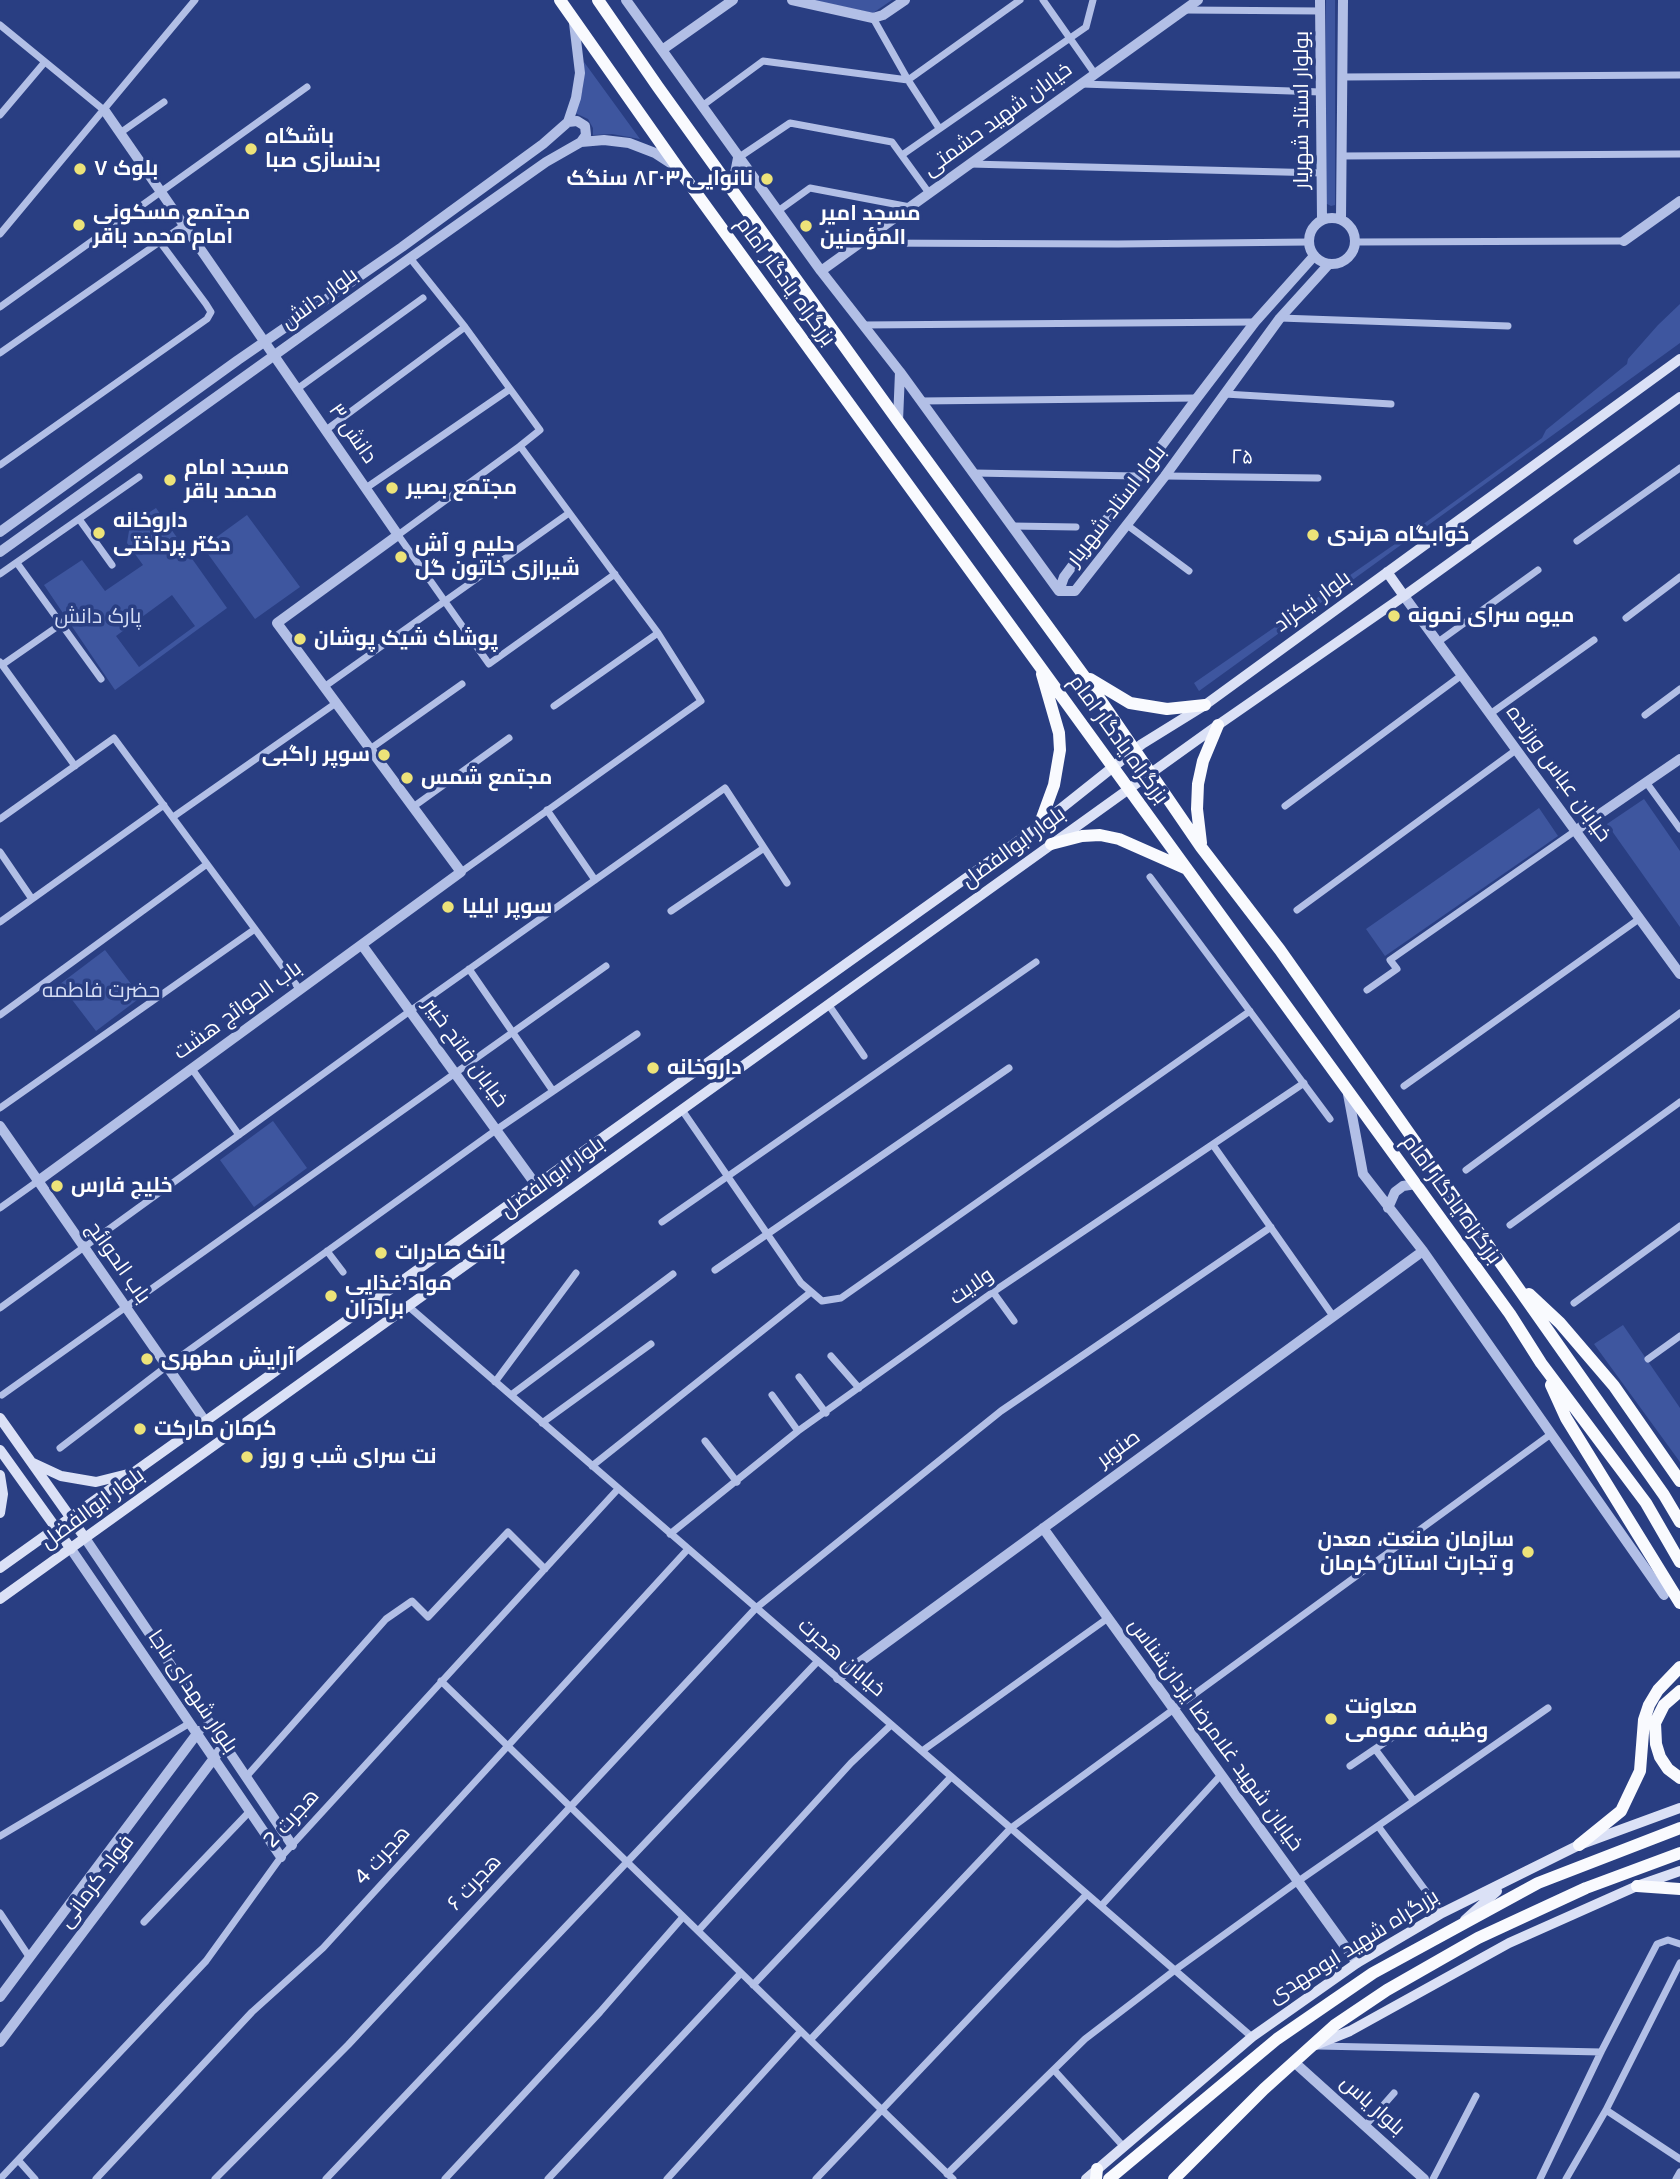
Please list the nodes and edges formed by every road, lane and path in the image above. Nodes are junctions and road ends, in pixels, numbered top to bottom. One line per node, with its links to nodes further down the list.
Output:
1 (195, 0): 31 (street)
2 (560, 0): 17 (highway, بزرگراه یادگار امام)
3 (598, 0): 44 (highway, بزرگراه یادگار امام)
4 (626, 0): 20 (street)
5 (733, 0): 20 (street)
6 (792, 0): 16 (street)
7 (905, 0): 16 (street)
8 (1020, 0): 25 (street)
9 (1043, 0): 19 (street)
10 (1093, 0): 19 (street)
11 (1198, 0): 14 (street, خیابان شهید حشمتی)
12 (1320, 0): 15 (street, بولوار استاد شهریار)
13 (1343, 0): 24 (street, بولوار استاد شهریار)
14 (1184, 10): 15 (street); 22 (street, خیابان شهید حشمتی)
15 (1321, 11): 28 (street, بولوار استاد شهریار)
16 (873, 18): 25 (street)
17 (573, 19): 33 (street); 42 (highway, بزرگراه یادگار امام)
18 (0, 26): 21 (street)
19 (1070, 38): 22 (street); 34 (street)
20 (662, 50): 30 (street)
21 (44, 63): 31 (street); 32 (street)
22 (1095, 74): 26 (street, خیابان شهید حشمتی)
23 (1680, 75): 24 (street)
24 (1342, 78): 39 (street, بولوار استاد شهریار)
25 (908, 80): 30 (street); 34 (street)
26 (1081, 84): 28 (street); 41 (street, خیابان شهید حشمتی)
27 (307, 87): 45 (street)
28 (1321, 92): 43 (street, بولوار استاد شهریار)
29 (164, 102): 35 (street)
30 (702, 106): 40 (street)
31 (105, 111): 35 (street, دانش ۳); 53 (street)
32 (0, 115)
33 (568, 122): 36 (street); 70 (street, بلوار دانش)
34 (940, 128): 38 (street)
35 (120, 133): 45 (street, دانش ۳)
36 (581, 142): 42 (street, بلوار دانش); 60 (street, بلوار دانش)
37 (1680, 154): 39 (street)
38 (902, 155): 40 (street); 46 (street)
39 (1342, 156): 51 (street, بولوار استاد شهریار)
40 (738, 158): 44 (street); 49 (street)
41 (970, 164): 43 (street); 46 (street, خیابان شهید حشمتی)
42 (678, 168): 119 (highway, بزرگراه یادگار امام)
43 (1322, 173): 50 (street, بولوار استاد شهریار)
44 (732, 189): 82 (highway, بزرگراه یادگار امام)
45 (161, 192): 52 (street, دانش ۳); 64 (street)
46 (929, 193): 48 (street, خیابان شهید حشمتی)
47 (1680, 201): 54 (street)
48 (910, 207): 49 (street); 58 (street, خیابان شهید حشمتی)
49 (778, 211): 62 (street)
50 (1322, 219): 51 (street); 56 (street)
51 (1341, 219): 57 (street)
52 (184, 225): 55 (street); 70 (street, دانش ۳)
53 (0, 234)
54 (1624, 241): 57 (street)
55 (160, 242): 71 (street); 85 (street)
56 (1309, 242): 58 (street); 59 (street)
57 (1356, 242): 61 (street)
58 (860, 243): 62 (street, خیابان شهید حشمتی)
59 (1314, 256): 61 (street); 66 (street, بلوار استاد شهریار)
60 (410, 258): 69 (street); 72 (street, بلوار دانش)
61 (1329, 264): 65 (street, بلوار استاد شهریار)
62 (821, 271): 67 (street)
63 (423, 298): 75 (street)
64 (0, 307)
65 (1280, 318): 68 (street); 77 (street, بلوار استاد شهریار)
66 (1255, 322): 67 (street); 79 (street, بلوار استاد شهریار)
67 (863, 325): 74 (street)
68 (1508, 326)
69 (465, 327): 76 (street); 83 (street)
70 (265, 342): 72 (street, دانش ۳); 99 (street, بلوار دانش)
71 (0, 353)
72 (274, 356): 75 (street, دانش ۳); 102 (street, بلوار دانش)
73 (1680, 359): 107 (main road, بلوار نیکزاد)
74 (900, 372): 80 (street); 82 (street)
75 (297, 388): 83 (street, دانش ۳)
76 (510, 389): 84 (street); 92 (street)
77 (1224, 394): 81 (street); 89 (street, بلوار استاد شهریار)
78 (1680, 397): 112 (main road)
79 (1197, 398): 80 (street); 88 (street, بلوار استاد شهریار)
80 (921, 401): 87 (street)
81 (1391, 404)
82 (898, 421): 122 (highway, بزرگراه یادگار امام)
83 (326, 430): 92 (street, دانش ۳)
84 (520, 446): 93 (street); 100 (street)
85 (0, 465)
86 (1680, 468): 101 (street)
87 (974, 473): 88 (street); 97 (street)
88 (1137, 476): 94 (street, بلوار استاد شهریار)
89 (1165, 476): 91 (street, ۲۵); 96 (street, بلوار استاد شهریار)
90 (139, 477): 95 (street)
91 (1318, 478)
92 (366, 488): 100 (street, دانش ۳)
93 (569, 513): 108 (street); 113 (street)
94 (1109, 514): 96 (street); 111 (street, بلوار استاد شهریار)
95 (79, 519): 103 (street); 104 (street)
96 (1127, 525): 106 (street); 111 (street, بلوار استاد شهریار)
97 (1012, 526): 98 (street); 111 (street)
98 (1076, 527)
99 (0, 532)
100 (398, 534): 113 (street); 125 (street)
101 (1577, 541)
102 (0, 552)
103 (17, 563): 109 (street); 115 (street)
104 (112, 565)
105 (1538, 570): 118 (street)
106 (1189, 571)
107 (1387, 572): 112 (main road); 128 (main road, بلوار نیکزاد)
108 (615, 574): 113 (street); 116 (street)
109 (0, 575)
110 (1680, 577): 114 (street)
111 (1059, 591)
112 (1404, 596): 118 (street, خیابان عباس ورزنده); 132 (main road)
113 (445, 601): 125 (street)
114 (1626, 618)
115 (61, 624): 120 (street); 123 (street)
116 (658, 633): 129 (street); 146 (street)
117 (1594, 640): 130 (street)
118 (1438, 642): 121 (street, خیابان عباس ورزنده)
119 (1039, 663): 139 (highway, بزرگراه یادگار امام); 149 (highway)
120 (1, 664): 138 (street)
121 (1462, 675): 130 (street, خیابان عباس ورزنده); 145 (street)
122 (1084, 676): 128 (highway); 135 (highway, بزرگراه یادگار امام)
123 (101, 680)
124 (462, 684): 134 (street)
125 (324, 687): 127 (street)
126 (1680, 689): 131 (street)
127 (336, 703): 134 (street); 147 (street)
128 (1205, 705): 135 (main road, بلوار نیکزاد)
129 (554, 706)
130 (1490, 714): 136 (street, خیابان عباس ورزنده)
131 (1645, 715)
132 (1218, 725): 140 (main road); 153 (highway)
133 (509, 738): 144 (street)
134 (370, 749): 144 (street)
135 (1136, 749): 139 (main road, بلوار ابوالفضل); 140 (highway, بزرگراه یادگار امام)
136 (1516, 750): 151 (street, خیابان عباس ورزنده); 163 (street)
137 (1680, 759): 141 (street)
138 (75, 766): 143 (street); 148 (street)
139 (1115, 768): 142 (highway, بزرگراه یادگار امام); 149 (main road, بلوار ابوالفضل)
140 (1152, 772): 142 (main road, بلوار ابوالفضل); 153 (highway, بزرگراه یادگار امام)
141 (1646, 782): 150 (street); 151 (street)
142 (1129, 789): 152 (main road, بلوار ابوالفضل); 157 (highway, بزرگراه یادگار امام)
143 (163, 805): 147 (street); 162 (street)
144 (413, 807): 158 (street)
145 (1285, 807)
146 (547, 810): 158 (street); 160 (street)
147 (173, 817): 156 (street)
148 (0, 819)
149 (1039, 825): 176 (main road, بلوار ابوالفضل)
150 (1680, 829)
151 (1575, 831): 165 (street, خیابان عباس ورزنده); 174 (street)
152 (1051, 844): 157 (highway); 175 (main road, بلوار ابوالفضل)
153 (1201, 847): 219 (highway, بزرگراه یادگار امام)
154 (764, 848): 160 (street); 161 (street); 164 (street)
155 (0, 852): 162 (street)
156 (207, 864): 167 (street); 180 (street)
157 (1189, 870): 190 (highway, بزرگراه یادگار امام)
158 (461, 872): 168 (street, باب الحوائج هشت)
159 (1150, 877): 178 (street)
160 (595, 880): 171 (street)
161 (787, 883)
162 (32, 899): 166 (street)
163 (1297, 910)
164 (671, 911)
165 (1639, 919): 172 (street, خیابان عباس ورزنده); 189 (street)
166 (0, 922)
167 (255, 929): 173 (street); 193 (street)
168 (362, 944): 173 (street, باب الحوائج هشت); 177 (street, خیابان فاتح خیبر)
169 (1036, 962): 201 (street)
170 (606, 966): 182 (street)
171 (470, 969): 177 (street); 182 (street)
172 (1680, 974)
173 (300, 990): 186 (street, باب الحوائج هشت)
174 (1367, 990)
175 (828, 1004): 181 (main road, بلوار ابوالفضل); 184 (street)
176 (784, 1008): 181 (main road); 204 (main road, بلوار ابوالفضل)
177 (410, 1011): 187 (street, خیابان فاتح خیبر); 198 (street)
178 (1250, 1011): 188 (street); 220 (street)
179 (1680, 1013): 200 (street)
180 (0, 1015)
181 (797, 1027): 194 (main road, بلوار ابوالفضل)
182 (512, 1031): 187 (street); 191 (street)
183 (637, 1034): 191 (street)
184 (864, 1056)
185 (1009, 1068): 211 (street)
186 (192, 1069): 198 (street); 202 (street, باب الحوائج هشت)
187 (454, 1072): 197 (street, خیابان فاتح خیبر); 223 (street)
188 (1304, 1083): 195 (street); 199 (street, ولایت)
189 (1404, 1086)
190 (1347, 1090): 203 (highway, بزرگراه یادگار امام); 206 (street)
191 (554, 1091): 197 (street)
192 (1680, 1102): 208 (street)
193 (0, 1108)
194 (682, 1110): 201 (street); 224 (main road, بلوار ابوالفضل)
195 (1330, 1119)
196 (0, 1126): 202 (street, باب الحوائج)
197 (496, 1130): 204 (street, خیابان فاتح خیبر); 213 (street)
198 (239, 1135): 212 (street)
199 (1213, 1145): 210 (street); 221 (street, ولایت)
200 (1466, 1170)
201 (730, 1177): 207 (street); 211 (street)
202 (38, 1181): 205 (street); 212 (street, باب الحوائج)
203 (1416, 1184): 206 (street); 232 (highway, بزرگراه یادگار امام)
204 (536, 1185): 242 (main road, بلوار ابوالفضل)
205 (0, 1208)
206 (1388, 1208): 214 (street)
207 (662, 1222)
208 (1510, 1225)
209 (1680, 1226): 222 (street)
210 (1271, 1227): 226 (street); 271 (street, هجرت ۶)
211 (767, 1234): 215 (street); 220 (street)
212 (84, 1247): 223 (street, باب الحوائج); 225 (street)
213 (327, 1251): 216 (street); 233 (street)
214 (1423, 1251): 226 (street, صنوبر); 245 (street)
215 (715, 1270)
216 (343, 1272)
217 (576, 1273): 235 (street)
218 (673, 1274): 238 (street)
219 (1509, 1275): 253 (highway); 258 (highway, بزرگراه یادگار امام)
220 (811, 1292): 250 (street)
221 (993, 1292): 227 (street); 236 (street, ولایت)
222 (1574, 1303)
223 (125, 1306): 233 (street, باب الحوائج); 237 (street)
224 (408, 1306): 235 (street, خیابان هجرت); 262 (main road, بلوار ابوالفضل)
225 (0, 1308)
226 (1333, 1316): 260 (street, صنوبر)
227 (1014, 1321)
228 (1680, 1336): 231 (street)
229 (650, 1344): 243 (street)
230 (831, 1356): 236 (street)
231 (1648, 1359)
232 (1541, 1363): 265 (highway, بزرگراه یادگار امام); 270 (highway)
233 (167, 1366): 242 (street, باب الحوائج); 247 (street)
234 (799, 1377): 240 (street)
235 (495, 1382): 238 (street, خیابان هجرت)
236 (859, 1388): 240 (street, ولایت)
237 (2, 1395)
238 (511, 1395): 243 (street, خیابان هجرت)
239 (772, 1395): 244 (street)
240 (826, 1413): 244 (street, ولایت)
241 (0, 1418): 249 (main road)
242 (205, 1421): 251 (main road, بلوار ابوالفضل)
243 (542, 1423): 250 (street, خیابان هجرت)
244 (799, 1432): 254 (street, ولایت)
245 (1551, 1434): 268 (street); 278 (street)
246 (705, 1441): 254 (street)
247 (60, 1448)
248 (0, 1450): 259 (main road)
249 (31, 1462): 251 (main road); 257 (main road)
250 (592, 1466): 255 (street, خیابان هجرت)
251 (135, 1472): 257 (main road, بلوار ابوالفضل)
252 (0, 1475): 256 (main road)
253 (1680, 1481)
254 (737, 1482): 261 (street, ولایت)
255 (618, 1489): 261 (street, خیابان هجرت); 267 (street, هجرت 2)
256 (0, 1513)
257 (71, 1518): 259 (main road, بلوار ابوالفضل); 262 (main road)
258 (1680, 1522)
259 (56, 1528): 263 (main road); 266 (main road, بلوار ابوالفضل)
260 (1044, 1528): 272 (street, خیابان شهید غلامرضا یزدان‌شناس); 275 (street, صنوبر)
261 (670, 1534): 264 (street, خیابان هجرت)
262 (85, 1538): 263 (main road, بلوار ابوالفضل); 280 (street, بلوار شهدای ناجا)
263 (71, 1549): 269 (main road, بلوار ابوالفضل); 281 (street, بلوار شهدای ناجا)
264 (688, 1549): 271 (street, خیابان هجرت); 286 (street, هجرت 4)
265 (1680, 1562)
266 (0, 1568)
267 (545, 1569): 276 (street, هجرت 2); 292 (street)
268 (1664, 1595)
269 (0, 1600)
270 (1680, 1603)
271 (756, 1608): 273 (street, خیابان هجرت); 296 (street, هجرت ۶)
272 (1108, 1618): 278 (street, خیابان شهید غلامرضا یزدان‌شناس); 288 (street)
273 (818, 1661): 275 (street, خیابان هجرت); 307 (street)
274 (1680, 1667): 304 (highway)
275 (838, 1678): 282 (street, خیابان هجرت)
276 (441, 1681): 286 (street); 303 (street, هجرت 2)
277 (1680, 1691): 294 (highway)
278 (1172, 1709): 291 (street, خیابان شهید غلامرضا یزدان‌شناس); 300 (street)
279 (1548, 1709): 295 (street)
280 (207, 1720): 284 (street, فواد کرمانی); 285 (street, بلوار شهدای ناجا)
281 (190, 1724): 284 (street, بلوار شهدای ناجا); 302 (street)
282 (891, 1725): 288 (street, خیابان هجرت); 320 (street)
283 (1403, 1730): 287 (street)
284 (197, 1734): 289 (street, بلوار شهدای ناجا); 322 (street, فواد کرمانی)
285 (224, 1745): 289 (street, فواد کرمانی); 292 (street, بلوار شهدای ناجا)
286 (507, 1745): 296 (street); 350 (street, هجرت 4)
287 (1375, 1749): 290 (street); 295 (street)
288 (922, 1751): 293 (street, خیابان هجرت)
289 (214, 1758): 298 (street, بلوار شهدای ناجا); 332 (street, فواد کرمانی)
290 (1350, 1766)
291 (1220, 1776): 310 (street, خیابان شهید غلامرضا یزدان‌شناس); 314 (street)
292 (246, 1777): 303 (street, بلوار شهدای ناجا)
293 (951, 1777): 300 (street, خیابان هجرت); 327 (street)
294 (1680, 1778)
295 (1414, 1801): 299 (street)
296 (570, 1806): 307 (street); 351 (street, هجرت ۶)
297 (1680, 1808): 304 (main road, بزرگراه شهید ابومهدی)
298 (250, 1811): 306 (street, بلوار شهدای ناجا); 318 (street)
299 (1378, 1826): 310 (street); 316 (street)
300 (1011, 1828): 313 (street, خیابان هجرت); 331 (street)
301 (1680, 1828): 319 (highway, بزرگراه شهید ابومهدی)
302 (0, 1836)
303 (292, 1845): 306 (street, هجرت 2)
304 (1579, 1845): 309 (main road, بزرگراه شهید ابومهدی)
305 (1680, 1853): 333 (highway)
306 (281, 1857): 344 (street, هجرت 2)
307 (627, 1862): 317 (street); 352 (street)
308 (1680, 1871): 311 (main road)
309 (1506, 1881): 316 (main road, بزرگراه شهید ابومهدی); 319 (main road)
310 (1297, 1882): 323 (street, خیابان شهید غلامرضا یزدان‌شناس); 325 (street)
311 (1637, 1886): 312 (highway); 333 (main road)
312 (1680, 1889)
313 (1087, 1894): 314 (street, خیابان هجرت); 340 (street)
314 (1101, 1906): 325 (street, خیابان هجرت)
315 (0, 1913): 322 (street)
316 (1442, 1913): 323 (main road, بزرگراه شهید ابومهدی)
317 (683, 1917): 320 (street); 353 (street)
318 (144, 1922)
319 (1457, 1927): 358 (highway, بزرگراه شهید ابومهدی)
320 (698, 1931): 326 (street)
321 (1680, 1944): 334 (street)
322 (30, 1958): 328 (street, فواد کرمانی)
323 (1357, 1963): 330 (main road, بزرگراه شهید ابومهدی)
324 (1680, 1963): 339 (street)
325 (1175, 1970): 330 (street, خیابان هجرت); 336 (street)
326 (741, 1973): 327 (street); 354 (street)
327 (753, 1985): 329 (street)
328 (0, 1997)
329 (801, 2031): 331 (street); 355 (street)
330 (1252, 2036): 342 (main road, بزرگراه شهید ابومهدی)
331 (810, 2040): 340 (street)
332 (0, 2042)
333 (1312, 2046): 334 (street); 335 (highway)
334 (1601, 2052): 362 (street)
335 (1294, 2062): 341 (street, بلوار یاس); 359 (highway)
336 (1054, 2070): 342 (street); 347 (street)
337 (1394, 2093): 341 (street)
338 (1476, 2096): 361 (street)
339 (1606, 2110): 343 (street); 363 (street)
340 (883, 2111): 347 (street); 356 (street)
341 (1365, 2126): 360 (street, بلوار یاس)
342 (1123, 2146): 346 (main road, بزرگراه شهید ابومهدی)
343 (1680, 2160)
344 (19, 2161): 348 (street, هجرت 2); 349 (street)
345 (1680, 2172): 364 (street)
346 (1097, 2174): 357 (main road, بزرگراه شهید ابومهدی)
347 (950, 2176)
348 (0, 2179)
349 (35, 2179)
350 (96, 2179)
351 (215, 2179)
352 (326, 2179)
353 (445, 2179)
354 (548, 2179)
355 (667, 2179)
356 (817, 2179)
357 (1086, 2179)
358 (1109, 2179)
359 (1174, 2179)
360 (1424, 2179)
361 (1433, 2179)
362 (1540, 2179)
363 (1566, 2179)
364 (1676, 2179)

